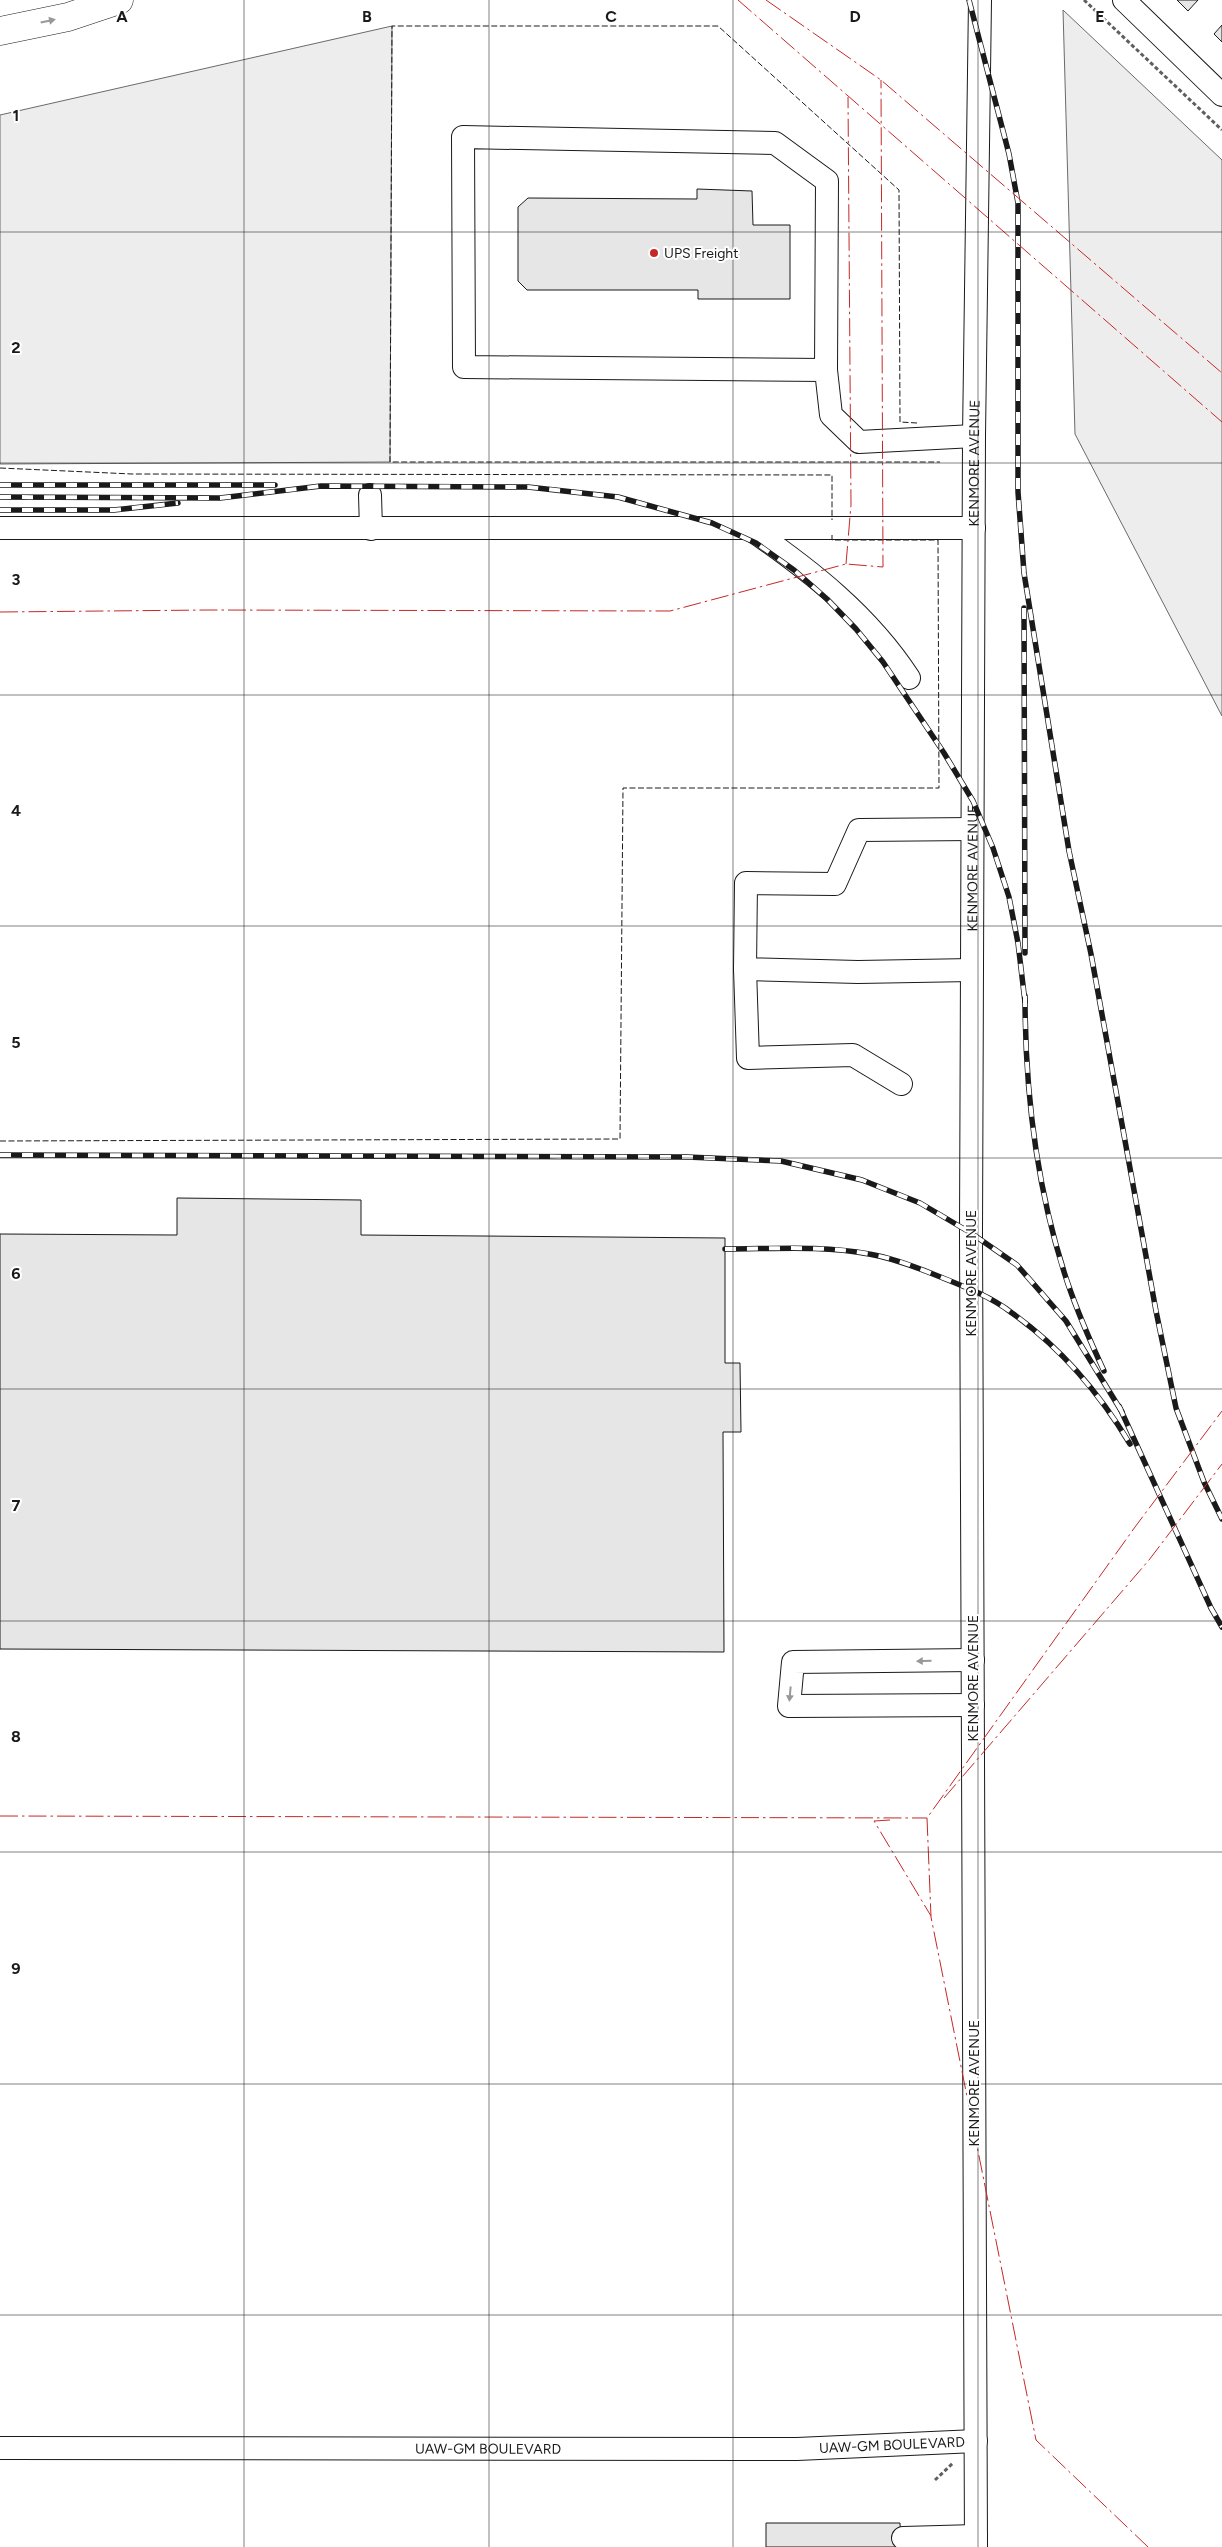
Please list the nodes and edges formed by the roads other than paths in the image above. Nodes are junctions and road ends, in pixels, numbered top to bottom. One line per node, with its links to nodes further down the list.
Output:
1 (120, 0): 4 (highway, one-way to 1)
2 (980, 0): 7 (street, KENMORE AVENUE)
3 (1124, 0): 5 (street)
4 (0, 31)
5 (1222, 95)
6 (826, 370): 6 (street); 7 (street)
7 (974, 436): 11 (street, KENMORE AVENUE)
8 (370, 495): 12 (street)
9 (0, 528): 12 (street)
10 (749, 528): 11 (street); 12 (street); 13 (street)
11 (974, 528): 14 (street, KENMORE AVENUE)
12 (371, 529)
13 (909, 678)
14 (973, 829): 15 (street); 16 (street, KENMORE AVENUE)
15 (745, 969): 16 (street); 17 (street)
16 (972, 970): 18 (street, KENMORE AVENUE)
17 (900, 1084)
18 (973, 1660): 19 (street, KENMORE AVENUE); 19 (street, one-way to 19)
19 (973, 1705): 20 (street, KENMORE AVENUE)
20 (976, 2441): 21 (street, UAW-GM BOULEVARD); 23 (street, KENMORE AVENUE)
21 (0, 2448)
22 (903, 2538): 23 (street)
23 (976, 2541)

